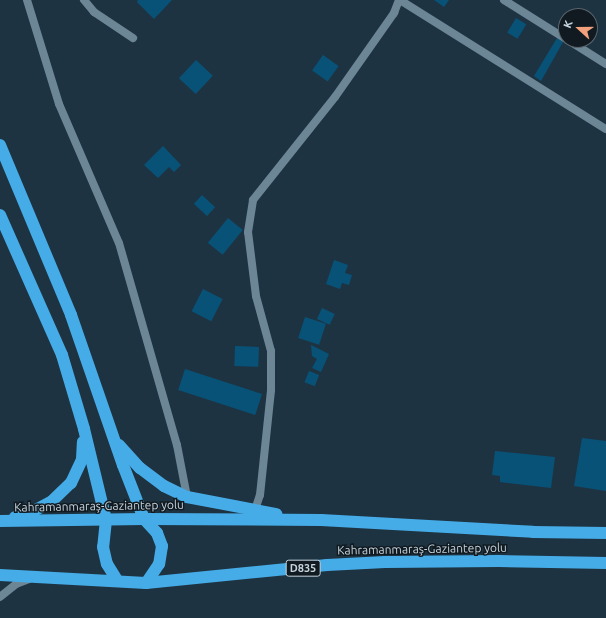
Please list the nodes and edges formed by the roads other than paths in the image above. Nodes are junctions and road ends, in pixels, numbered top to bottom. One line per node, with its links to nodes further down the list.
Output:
1 (27, 0): 14 (street)
2 (84, 0): 6 (street)
3 (399, 0): 9 (street); 15 (street)
4 (504, 0): 5 (street)
5 (558, 33)
6 (133, 38)
7 (581, 48): 8 (street)
8 (606, 64)
9 (606, 129)
10 (0, 144): 13 (highway)
11 (0, 215): 12 (highway)
12 (84, 429): 17 (highway); 19 (highway)
13 (115, 441): 14 (highway); 16 (highway)
14 (187, 497): 15 (highway)
15 (255, 510): 18 (highway)
16 (144, 519): 17 (highway, Kahramanmaraş-Gaziantep yolu); 18 (highway, Kahramanmaraş-Gaziantep yolu); 25 (highway)
17 (106, 520): 19 (highway, Kahramanmaraş-Gaziantep yolu); 24 (highway)
18 (321, 520): 20 (highway, Kahramanmaraş-Gaziantep yolu)
19 (0, 521)
20 (606, 533)
21 (606, 563): 25 (highway, Kahramanmaraş-Gaziantep yolu / D835)
22 (0, 574): 23 (highway, Kahramanmaraş-Gaziantep yolu / D835)
23 (37, 577): 24 (highway, Kahramanmaraş-Gaziantep yolu / D835); 26 (street)
24 (117, 580): 25 (highway, Kahramanmaraş-Gaziantep yolu / D835)
25 (146, 583)
26 (0, 597)

